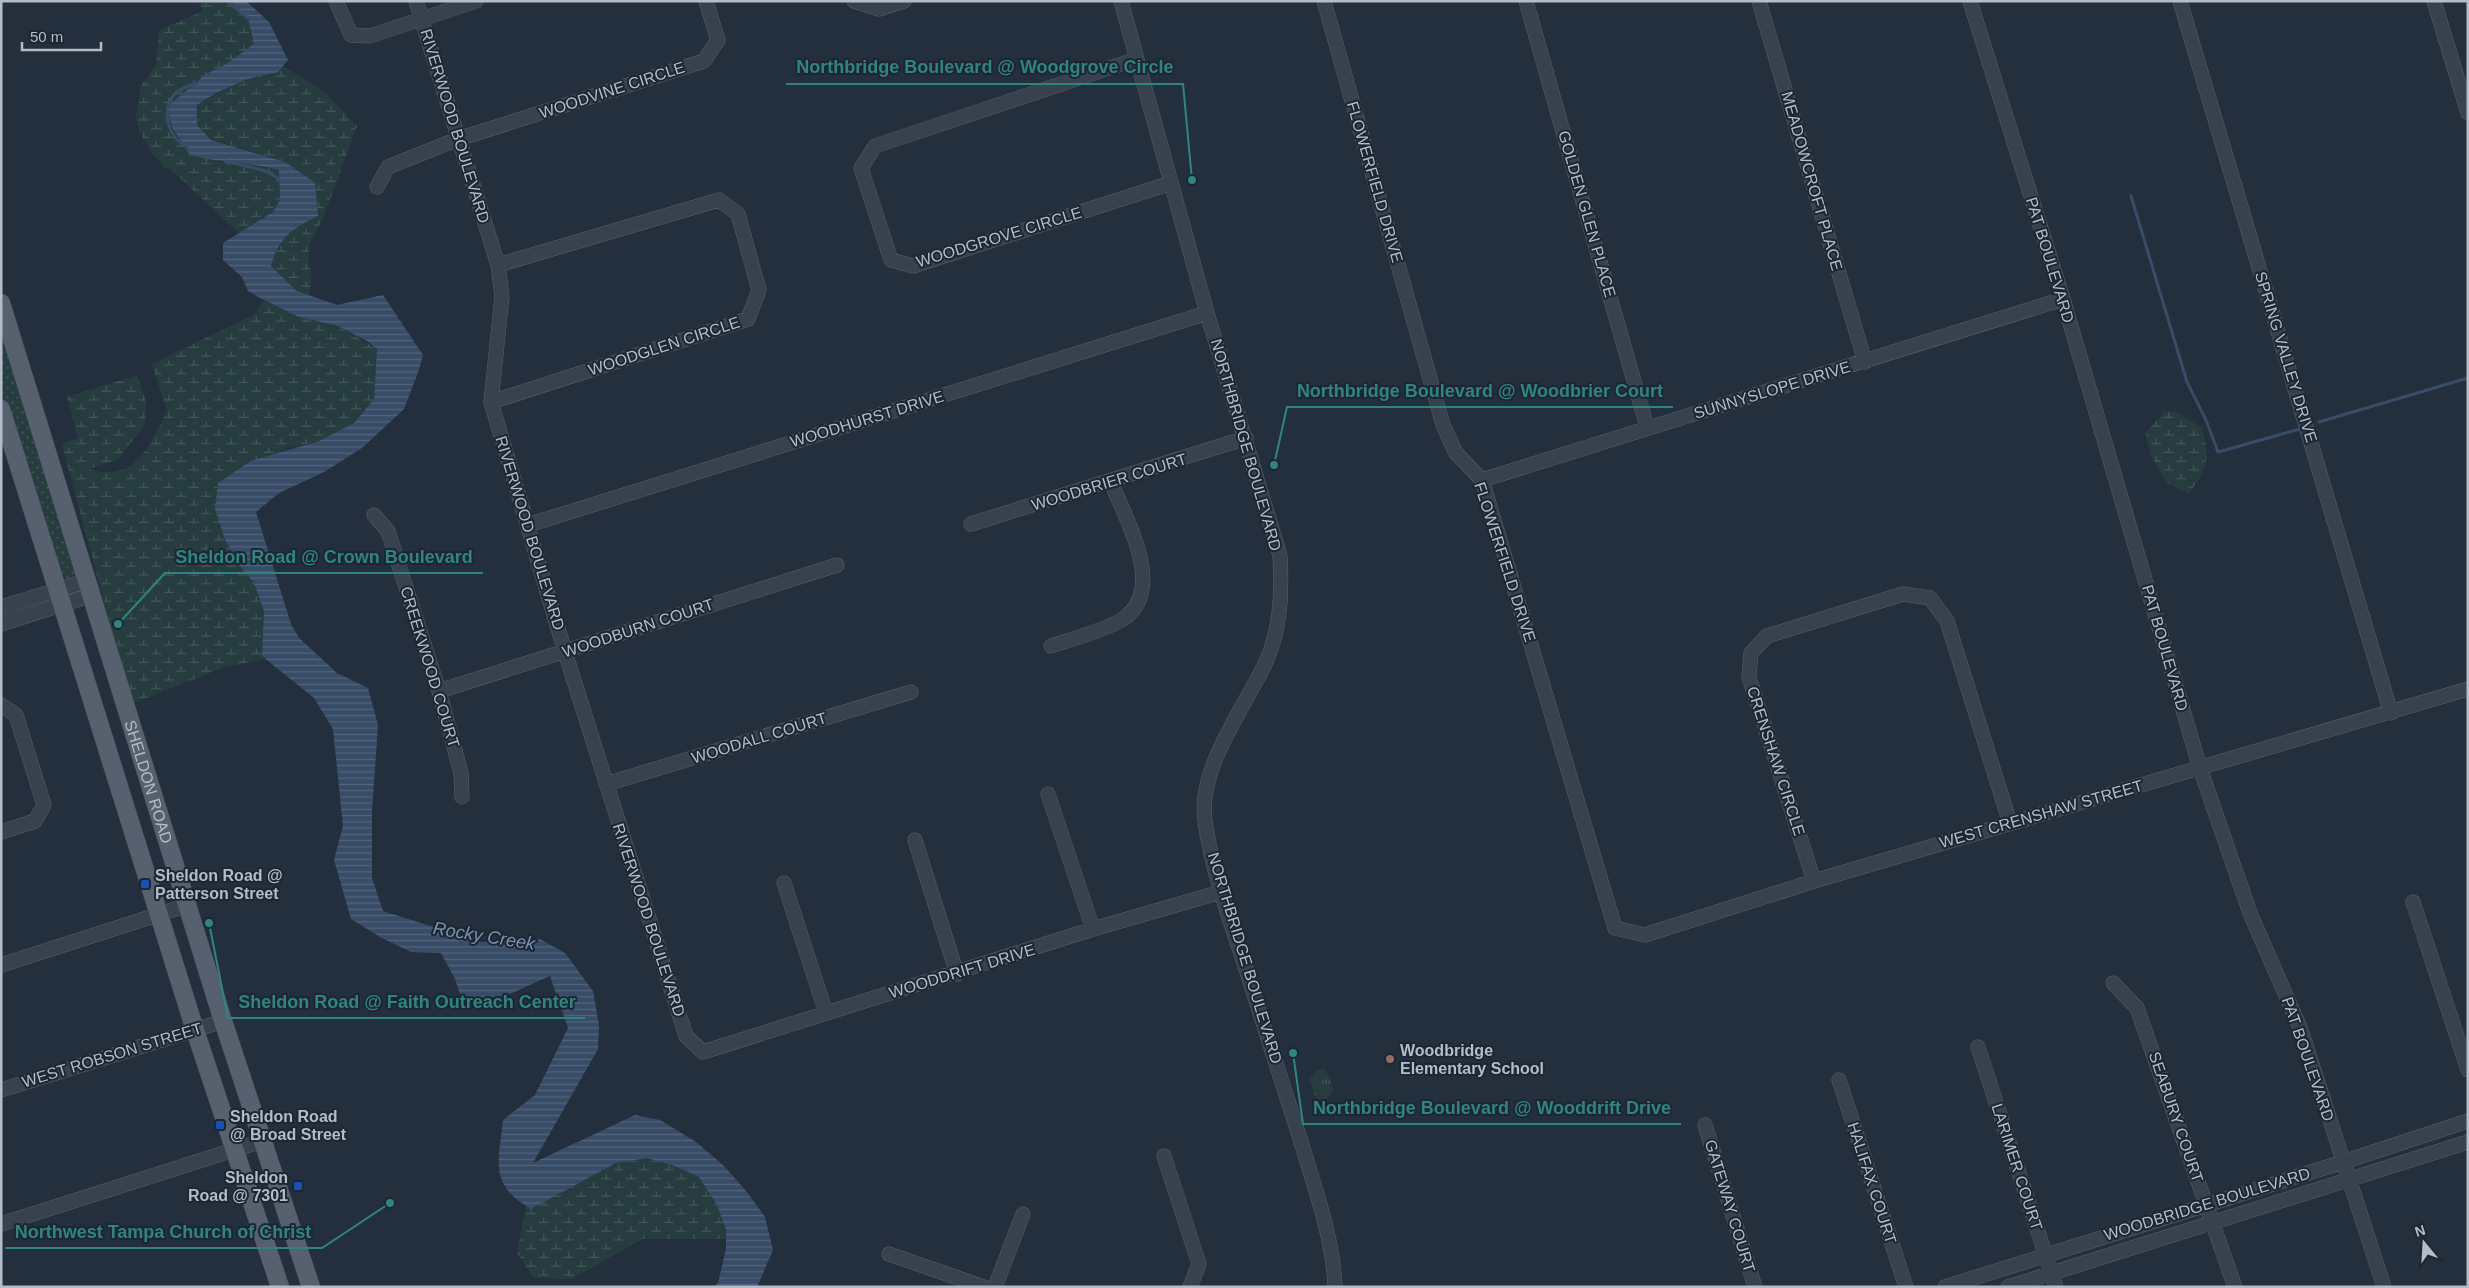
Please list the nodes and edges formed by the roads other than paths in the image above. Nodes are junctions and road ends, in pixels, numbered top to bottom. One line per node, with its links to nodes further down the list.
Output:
1 (336, 1): 14 (street)
2 (416, 1): 14 (street, RIVERWOOD BOULEVARD)
3 (476, 1): 14 (street)
4 (706, 1): 17 (street, WOODVINE CIRCLE)
5 (854, 1): 6 (street)
6 (904, 1)
7 (1122, 1): 15 (street, NORTHBRIDGE BOULEVARD)
8 (1324, 1): 29 (street, FLOWERFIELD DRIVE)
9 (1526, 1): 27 (street, GOLDEN GLEN PLACE)
10 (1759, 1): 24 (street, MEADOWCROFT PLACE)
11 (1970, 1): 21 (street, PAT BOULEVARD)
12 (2180, 1): 45 (street, SPRING VALLEY DRIVE)
13 (2434, 1): 16 (street)
14 (421, 19): 17 (street, RIVERWOOD BOULEVARD)
15 (1136, 58): 18 (street, NORTHBRIDGE BOULEVARD); 18 (street, WOODGROVE CIRCLE)
16 (2468, 113)
17 (458, 139): 19 (street); 20 (street, RIVERWOOD BOULEVARD)
18 (1171, 183): 23 (street, NORTHBRIDGE BOULEVARD)
19 (377, 187)
20 (498, 265): 25 (street, RIVERWOOD BOULEVARD); 25 (street, WOODGLEN CIRCLE)
21 (2063, 300): 24 (street, SUNNYSLOPE DRIVE); 46 (street, PAT BOULEVARD)
22 (1, 303): 35 (main road, SHELDON ROAD)
23 (1207, 313): 28 (street, NORTHBRIDGE BOULEVARD); 33 (street, WOODHURST DRIVE)
24 (1865, 362): 27 (street, SUNNYSLOPE DRIVE)
25 (491, 402): 33 (street, RIVERWOOD BOULEVARD)
26 (1, 409): 36 (main road, SHELDON ROAD)
27 (1647, 427): 29 (street, SUNNYSLOPE DRIVE)
28 (1246, 438): 30 (street, WOODBRIER COURT); 55 (street, NORTHBRIDGE BOULEVARD)
29 (1482, 480): 59 (street, FLOWERFIELD DRIVE)
30 (1111, 482): 32 (street, WOODBRIER COURT); 39 (street)
31 (374, 515): 42 (street, CREEKWOOD COURT)
32 (971, 524)
33 (528, 525): 40 (street, RIVERWOOD BOULEVARD)
34 (837, 565): 40 (street, WOODBURN COURT)
35 (90, 588): 36 (street); 57 (main road, SHELDON ROAD)
36 (61, 597): 37 (street); 38 (street); 58 (main road, SHELDON ROAD)
37 (1, 607)
38 (1, 624)
39 (1051, 646)
40 (565, 652): 42 (street, WOODBURN COURT); 47 (street, RIVERWOOD BOULEVARD)
41 (2468, 689): 45 (street, WEST CRENSHAW STREET)
42 (439, 691): 49 (street, CREEKWOOD COURT)
43 (911, 692): 47 (street, WOODALL COURT)
44 (1, 705): 51 (street)
45 (2391, 713): 46 (street, WEST CRENSHAW STREET)
46 (2200, 768): 50 (street, WEST CRENSHAW STREET); 78 (street, PAT BOULEVARD)
47 (606, 784): 68 (street, RIVERWOOD BOULEVARD)
48 (1048, 794): 60 (street)
49 (462, 796)
50 (2010, 823): 53 (street, WEST CRENSHAW STREET); 53 (street, CRENSHAW CIRCLE)
51 (1, 832)
52 (915, 840): 62 (street)
53 (1814, 881): 59 (street, WEST CRENSHAW STREET)
54 (784, 884): 64 (street)
55 (1221, 892): 60 (street, WOODDRIFT DRIVE); 92 (street, NORTHBRIDGE BOULEVARD)
56 (2413, 902): 69 (street)
57 (188, 906): 58 (street); 65 (main road, SHELDON ROAD)
58 (159, 915): 61 (street); 66 (main road, SHELDON ROAD)
59 (1615, 928)
60 (1093, 929): 62 (street, WOODDRIFT DRIVE)
61 (1, 964)
62 (957, 974): 64 (street, WOODDRIFT DRIVE)
63 (2113, 983): 80 (street, SEABURY COURT)
64 (826, 1012): 68 (street, WOODDRIFT DRIVE)
65 (223, 1021): 66 (street, WEST ROBSON STREET); 74 (main road, SHELDON ROAD)
66 (195, 1030): 71 (street, WEST ROBSON STREET); 76 (main road, SHELDON ROAD)
67 (1978, 1047): 85 (street, LARIMER COURT)
68 (703, 1052)
69 (2468, 1070)
70 (1839, 1080): 94 (street, HALIFAX COURT)
71 (1, 1090)
72 (2468, 1121): 78 (street, WOODBRIDGE BOULEVARD)
73 (1705, 1125): 93 (street, GATEWAY COURT)
74 (262, 1141): 76 (street); 88 (main road, SHELDON ROAD)
75 (2468, 1142): 79 (street, WOODBRIDGE BOULEVARD)
76 (236, 1151): 83 (street); 87 (main road, SHELDON ROAD)
77 (1164, 1156): 91 (street)
78 (2343, 1162): 79 (street, PAT BOULEVARD); 80 (street, WOODBRIDGE BOULEVARD)
79 (2350, 1180): 82 (street, WOODBRIDGE BOULEVARD); 99 (street, PAT BOULEVARD)
80 (2206, 1204): 82 (street, SEABURY COURT); 85 (street, WOODBRIDGE BOULEVARD)
81 (1023, 1214): 90 (street)
82 (2213, 1222): 86 (street, WOODBRIDGE BOULEVARD); 98 (street, SEABURY COURT)
83 (1, 1224)
84 (889, 1254): 89 (street)
85 (2045, 1255): 86 (street, LARIMER COURT); 95 (street, WOODBRIDGE BOULEVARD)
86 (2052, 1273): 96 (street, WOODBRIDGE BOULEVARD); 97 (street, LARIMER COURT)
87 (280, 1287)
88 (311, 1287)
89 (984, 1287)
90 (995, 1287)
91 (1190, 1287)
92 (1335, 1287)
93 (1755, 1287)
94 (1906, 1287)
95 (1945, 1287)
96 (2008, 1287)
97 (2056, 1287)
98 (2235, 1287)
99 (2384, 1287)

